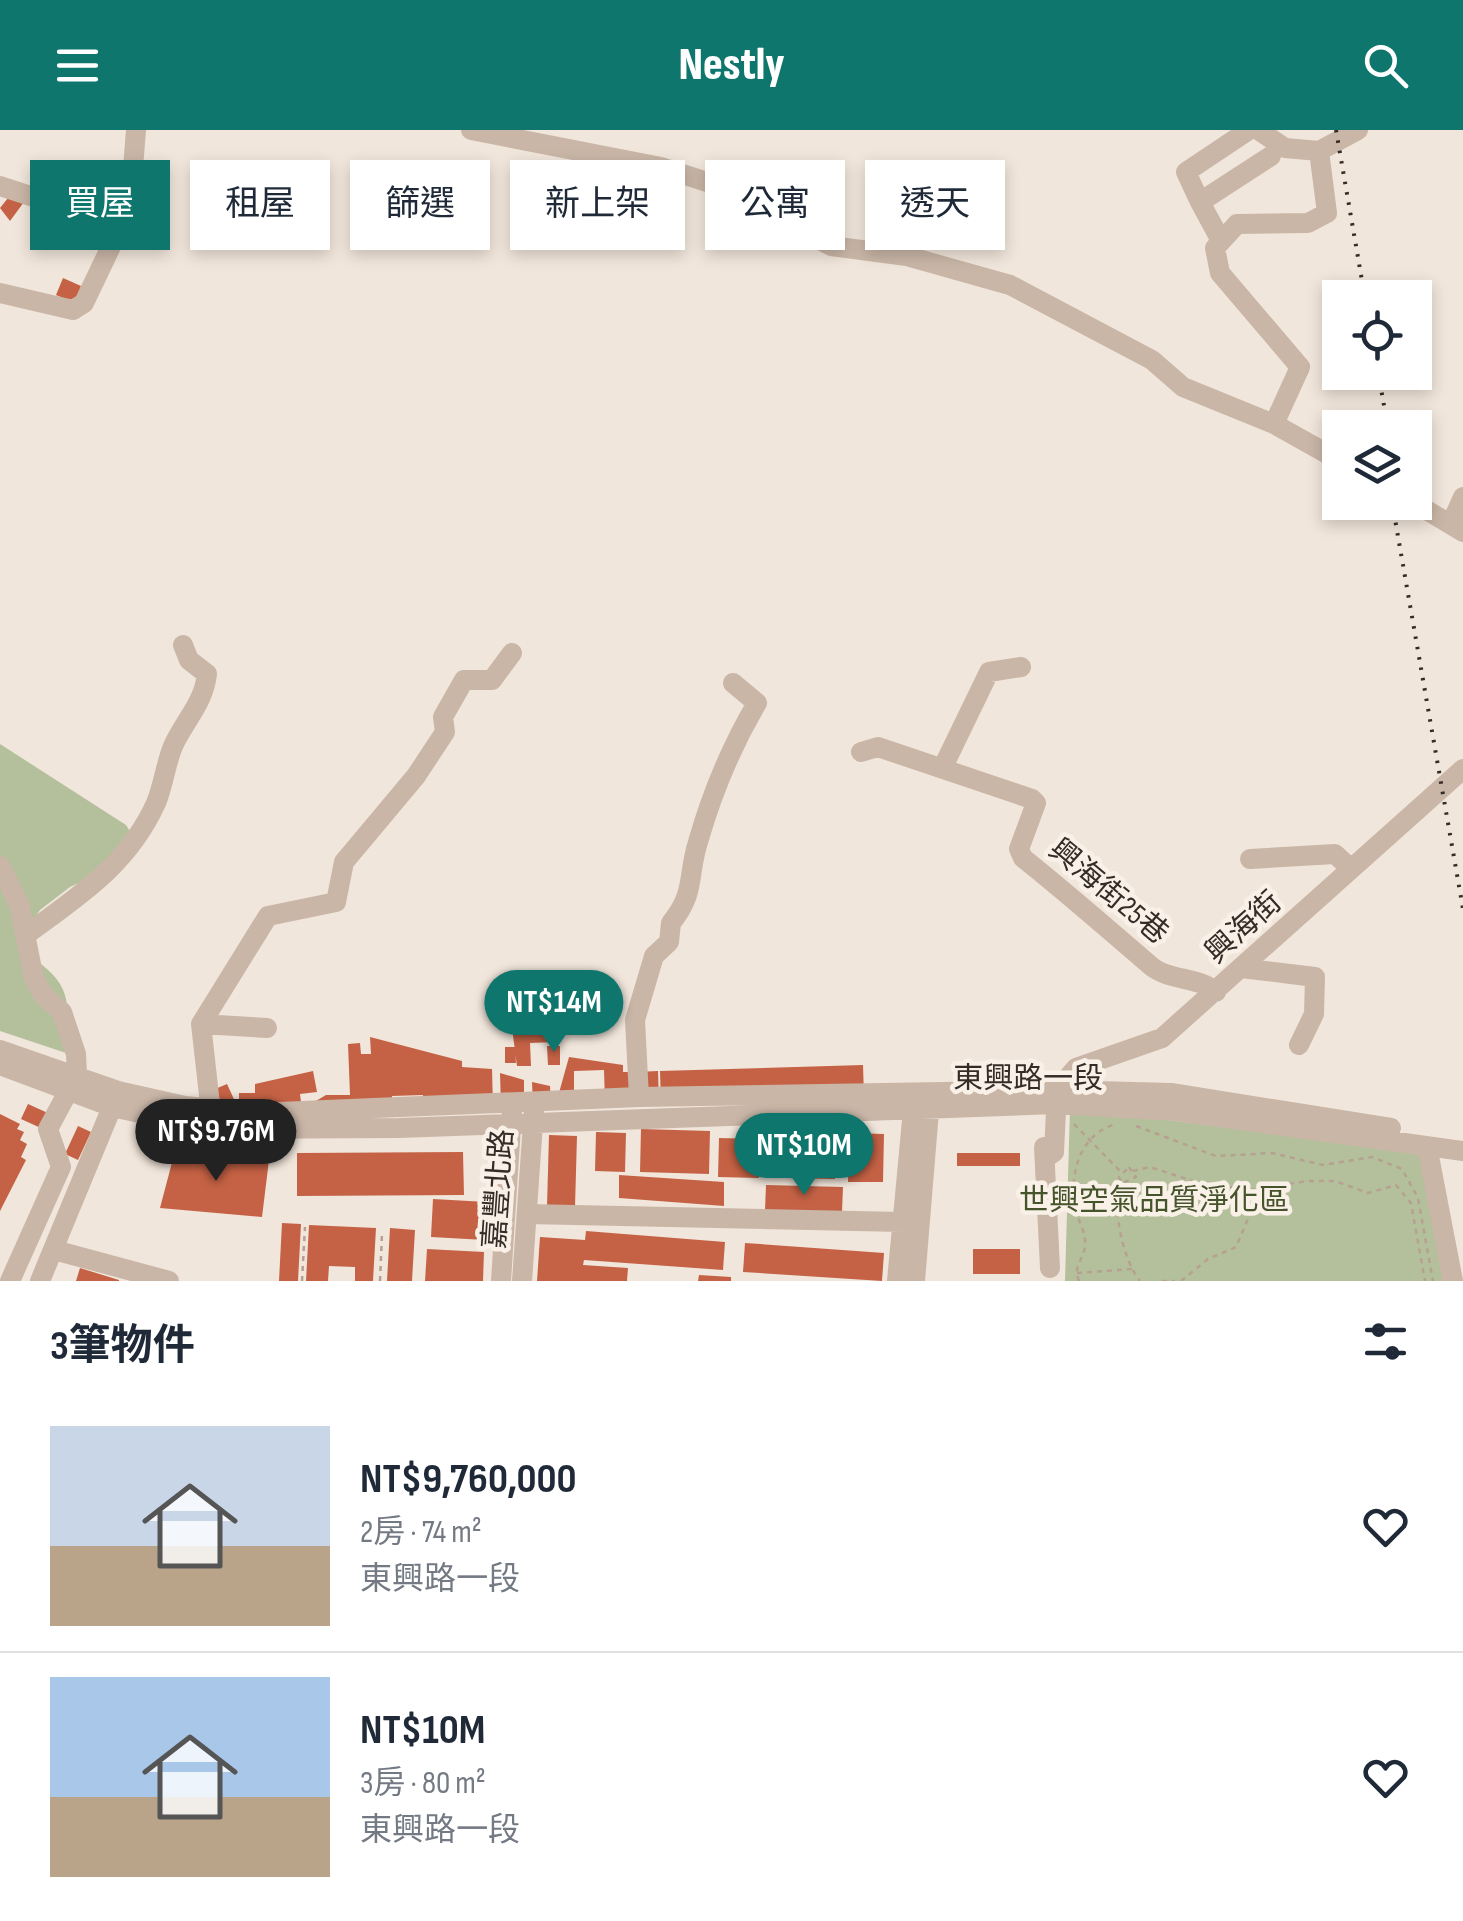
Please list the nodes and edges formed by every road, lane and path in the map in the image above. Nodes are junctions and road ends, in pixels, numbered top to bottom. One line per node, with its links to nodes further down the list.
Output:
1 (136, 130): 7 (street)
2 (470, 130): 14 (street)
3 (1358, 130): 5 (street)
4 (1252, 131): 5 (street); 10 (street)
5 (1319, 151): 11 (street)
6 (1271, 156): 10 (street)
7 (134, 160)
8 (0, 186): 9 (street)
9 (30, 196)
10 (1200, 202): 11 (street)
11 (1220, 239): 14 (street)
12 (109, 250): 13 (street)
13 (0, 293)
14 (1274, 424): 15 (street)
15 (1322, 452)
16 (1463, 497): 18 (street)
17 (1432, 513): 18 (street)
18 (1457, 528)
19 (182, 645): 29 (street)
20 (512, 653): 32 (street)
21 (1021, 667): 24 (street)
22 (732, 683): 38 (street)
23 (860, 752): 24 (street, 興海街25巷)
24 (943, 767): 31 (street, 興海街25巷)
25 (1463, 769): 28 (street, 興海街)
26 (1250, 858): 28 (street)
27 (0, 866): 29 (street)
28 (1351, 869): 30 (street, 興海街)
29 (27, 934): 37 (street)
30 (1241, 968): 31 (street, 興海街); 34 (street)
31 (1216, 992): 39 (street, 興海街)
32 (201, 1024): 33 (street); 43 (street)
33 (266, 1028)
34 (1299, 1044)
35 (0, 1050): 37 (street, 東興路一段)
36 (0, 1066): 37 (street, 東興路一段)
37 (72, 1083): 41 (street, 東興路一段); 43 (street, 東興路一段); 64 (street)
38 (639, 1097): 40 (street, 東興路一段); 42 (street, 東興路一段)
39 (1056, 1097): 40 (street, 東興路一段); 46 (street, 東興路一段); 47 (path); 48 (street, 東興路一段); 61 (street)
40 (922, 1100): 42 (street, 東興路一段); 57 (street); 72 (street)
41 (112, 1107): 43 (street, 東興路一段); 60 (street)
42 (523, 1112): 43 (street, 東興路一段); 56 (street, 嘉豐北路); 69 (street, 嘉豐北路)
43 (212, 1119)
44 (1121, 1124): 47 (path)
45 (1131, 1125): 78 (path)
46 (1463, 1138)
47 (1088, 1140): 51 (path); 63 (path)
48 (1427, 1146): 49 (street, 東興路一段); 79 (street)
49 (1463, 1151)
50 (1133, 1171): 51 (path); 52 (path); 54 (path)
51 (1122, 1173): 52 (path)
52 (1122, 1183): 62 (path)
53 (1276, 1187): 54 (path); 55 (path); 77 (path)
54 (1249, 1190): 55 (path)
55 (1254, 1205): 76 (path)
56 (527, 1214): 57 (street); 70 (street, 嘉豐北路)
57 (902, 1222): 71 (street)
58 (305, 1227): 67 (path)
59 (382, 1233): 68 (path)
60 (54, 1250): 65 (street); 66 (street)
61 (1050, 1268)
62 (1132, 1269): 63 (path); 74 (path)
63 (1076, 1273): 73 (path)
64 (10, 1281)
65 (40, 1281)
66 (169, 1281)
67 (302, 1281)
68 (380, 1281)
69 (501, 1281)
70 (522, 1281)
71 (897, 1281)
72 (915, 1281)
73 (1079, 1281)
74 (1140, 1281)
75 (1162, 1281): 76 (path)
76 (1178, 1281)
77 (1425, 1281)
78 (1433, 1281)
79 (1452, 1281)

